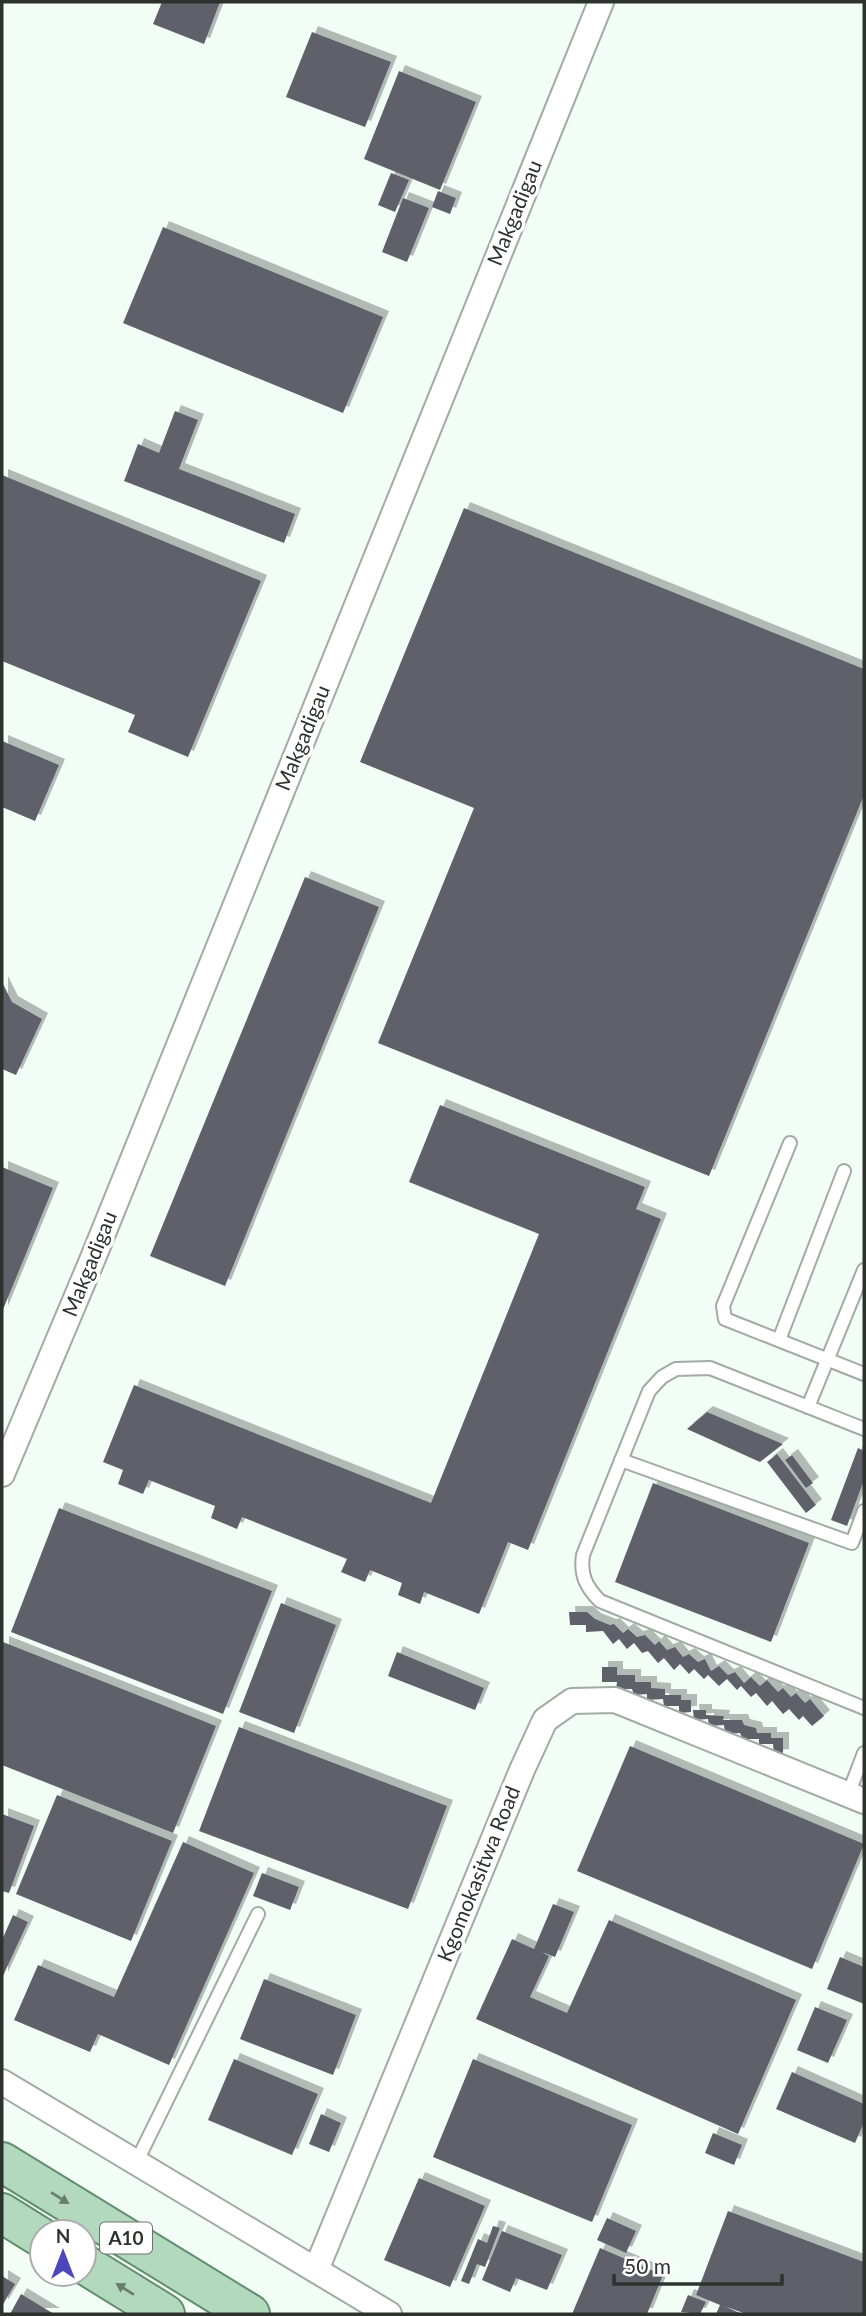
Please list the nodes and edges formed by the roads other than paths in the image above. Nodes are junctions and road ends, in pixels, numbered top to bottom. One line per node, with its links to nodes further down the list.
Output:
1 (601, 2): 11 (street, Makgadigau)
2 (790, 1143): 5 (lane)
3 (844, 1171): 5 (lane)
4 (864, 1270): 6 (lane)
5 (779, 1340): 6 (lane)
6 (828, 1359): 7 (lane); 8 (lane)
7 (864, 1374)
8 (808, 1407): 9 (lane); 10 (lane)
9 (864, 1429)
10 (621, 1460): 12 (lane); 13 (lane)
11 (2, 1474)
12 (864, 1511)
13 (864, 1708)
14 (864, 1753): 15 (lane)
15 (856, 1798): 22 (street, Kgomokasitwa Road)
16 (258, 1914): 19 (lane)
17 (2, 2082): 19 (street)
18 (2, 2162): 25 (main road, A10, one-way to 25)
19 (136, 2163): 22 (street)
20 (2, 2213): 21 (main road)
21 (28, 2229)
22 (316, 2270): 26 (street)
23 (98, 2273): 24 (main road, A10, one-way to 23)
24 (165, 2314)
25 (250, 2314)
26 (389, 2314)

